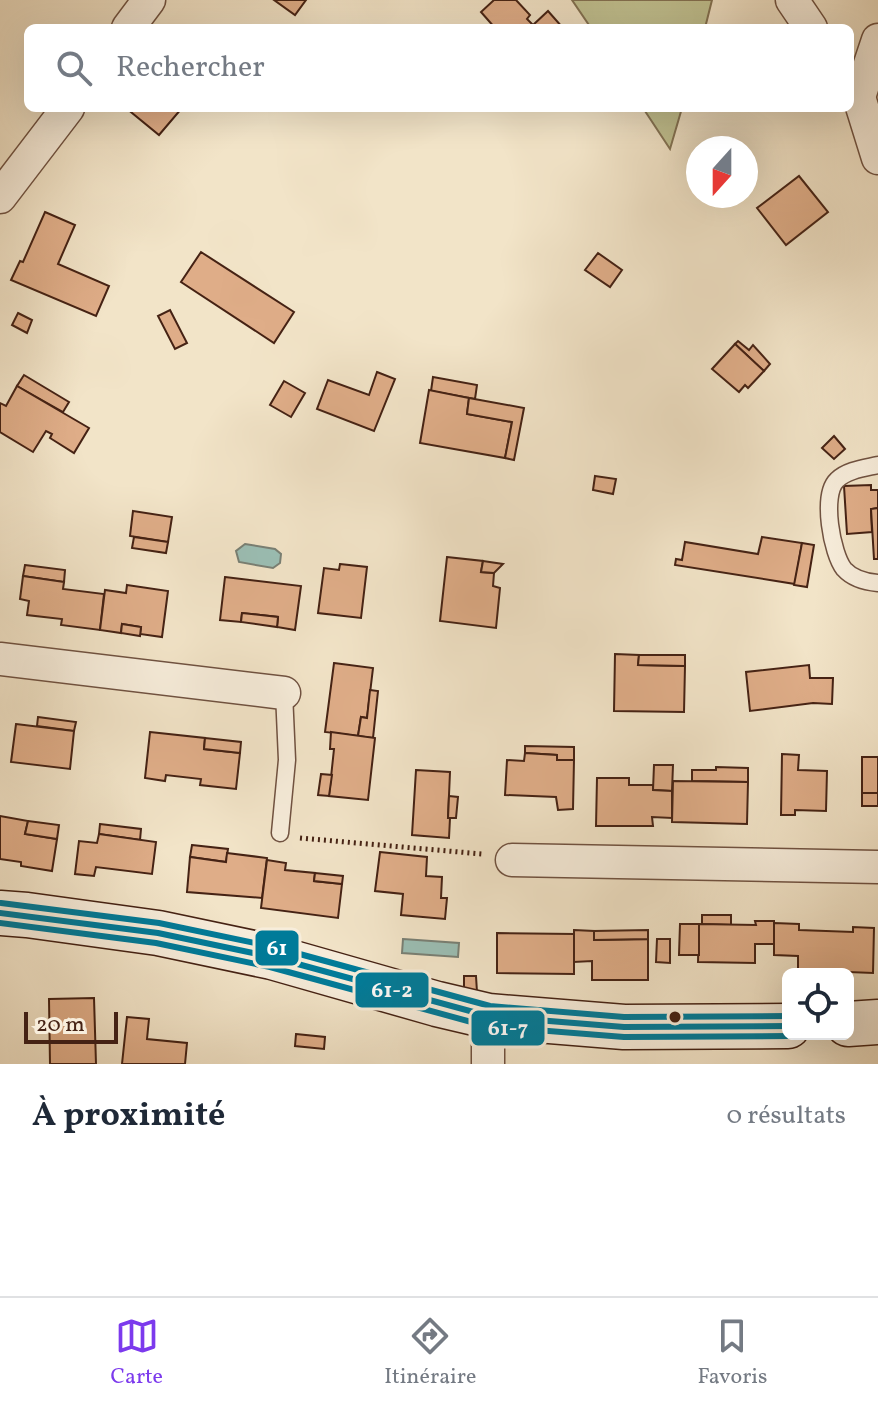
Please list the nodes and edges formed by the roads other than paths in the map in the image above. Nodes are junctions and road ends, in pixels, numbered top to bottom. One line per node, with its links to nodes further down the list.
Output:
1 (149, 0): 3 (street)
2 (792, 0): 4 (street)
3 (131, 24)
4 (808, 24)
5 (878, 40): 6 (street)
6 (855, 90): 8 (street)
7 (65, 112): 9 (street)
8 (878, 158)
9 (0, 197)
10 (878, 465): 11 (lane)
11 (878, 583)
12 (0, 659): 13 (street)
13 (284, 693): 14 (lane)
14 (280, 833)
15 (512, 860): 16 (street)
16 (878, 867)
17 (0, 913): 18 (street)
18 (488, 1016): 21 (street); 22 (street)
19 (878, 1022): 20 (street)
20 (854, 1024)
21 (782, 1026)
22 (488, 1064)

